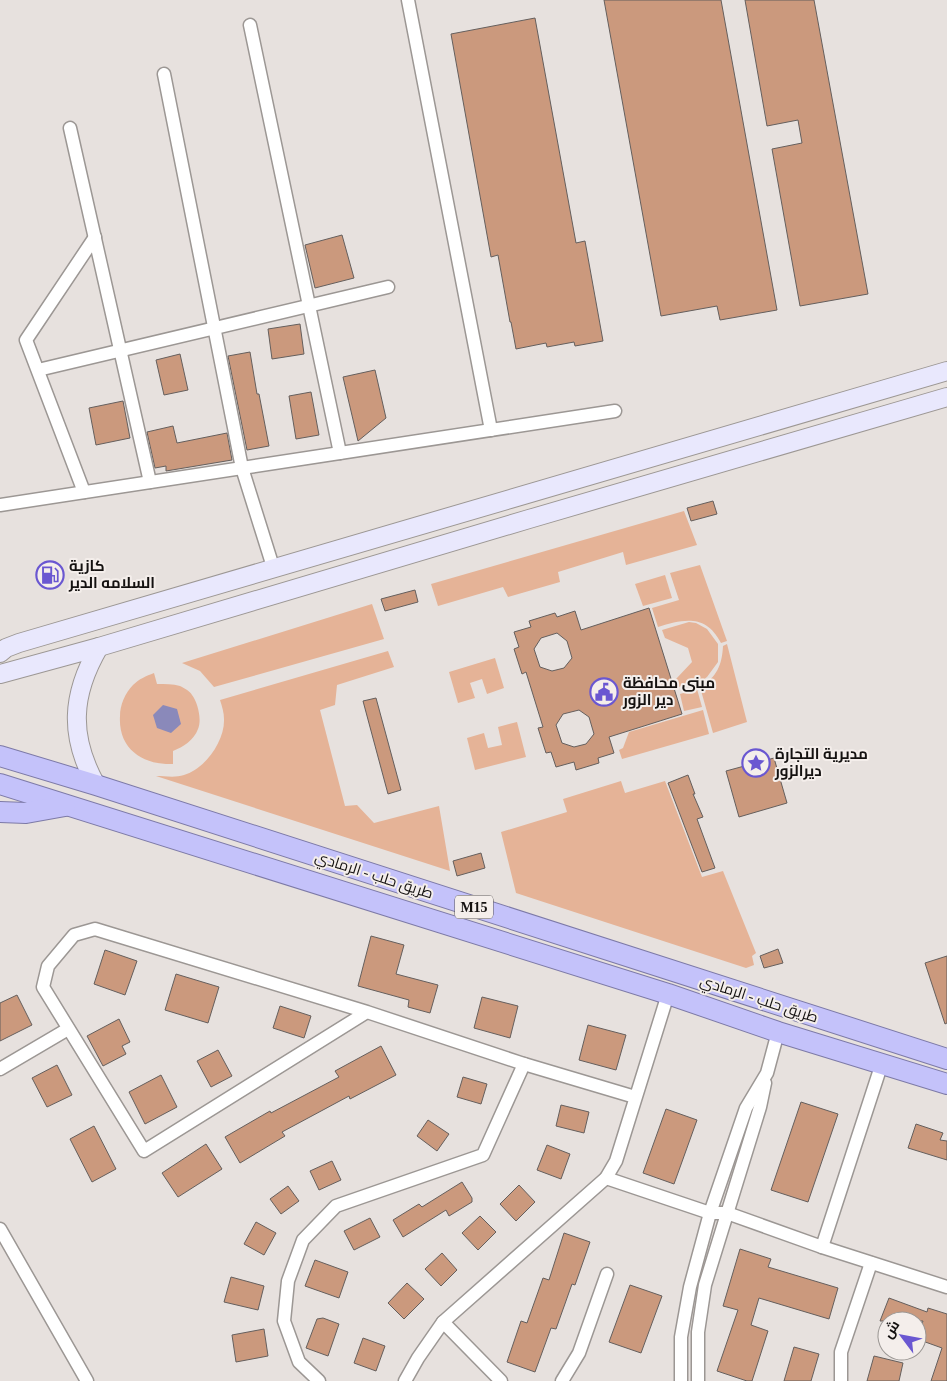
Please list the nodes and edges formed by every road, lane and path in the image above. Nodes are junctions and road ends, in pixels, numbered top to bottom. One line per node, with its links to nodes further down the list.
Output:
1 (408, 0): 14 (street)
2 (250, 25): 7 (street)
3 (164, 74): 8 (street)
4 (70, 128): 5 (street)
5 (95, 237): 9 (street); 10 (street)
6 (388, 287): 7 (street)
7 (309, 306): 8 (street); 15 (street)
8 (214, 328): 9 (street); 16 (street)
9 (120, 350): 10 (street); 17 (street)
10 (38, 370): 18 (street)
11 (947, 371): 20 (main road)
12 (947, 397): 21 (main road)
13 (615, 411): 14 (street)
14 (491, 430): 15 (street)
15 (340, 453): 16 (street)
16 (242, 468): 17 (street); 20 (street)
17 (150, 482): 18 (street)
18 (84, 492): 19 (street)
19 (0, 505)
20 (274, 570): 22 (main road)
21 (99, 647): 23 (main road); 26 (main road)
22 (0, 653)
23 (0, 674)
24 (0, 756): 26 (highway, طريق حلب - الرمادي / M15)
25 (0, 784): 27 (highway, طريق حلب - الرمادي / M15)
26 (96, 785): 33 (highway, طريق حلب - الرمادي / M15)
27 (67, 806): 28 (highway); 29 (highway, طريق حلب - الرمادي / M15)
28 (0, 812)
29 (668, 994): 32 (highway, طريق حلب - الرمادي / M15); 39 (street)
30 (367, 1012): 31 (street); 31 (street); 35 (street)
31 (68, 1029): 36 (street)
32 (778, 1032): 34 (highway, طريق حلب - الرمادي / M15); 37 (street)
33 (947, 1059)
34 (882, 1063): 38 (highway, طريق حلب - الرمادي / M15); 44 (street)
35 (524, 1064): 39 (street); 50 (street)
36 (0, 1069)
37 (767, 1073): 41 (street); 42 (street)
38 (947, 1084)
39 (636, 1097): 40 (street)
40 (606, 1178): 41 (street); 48 (street)
41 (710, 1213): 42 (street); 54 (street)
42 (727, 1213): 44 (street); 55 (street)
43 (0, 1229): 49 (street)
44 (822, 1247): 45 (street)
45 (871, 1263): 47 (street); 56 (street)
46 (607, 1274): 53 (street)
47 (947, 1287)
48 (443, 1322): 51 (street); 52 (street)
49 (87, 1381)
50 (319, 1381)
51 (406, 1381)
52 (502, 1381)
53 (562, 1381)
54 (681, 1381)
55 (698, 1381)
56 (841, 1381)

